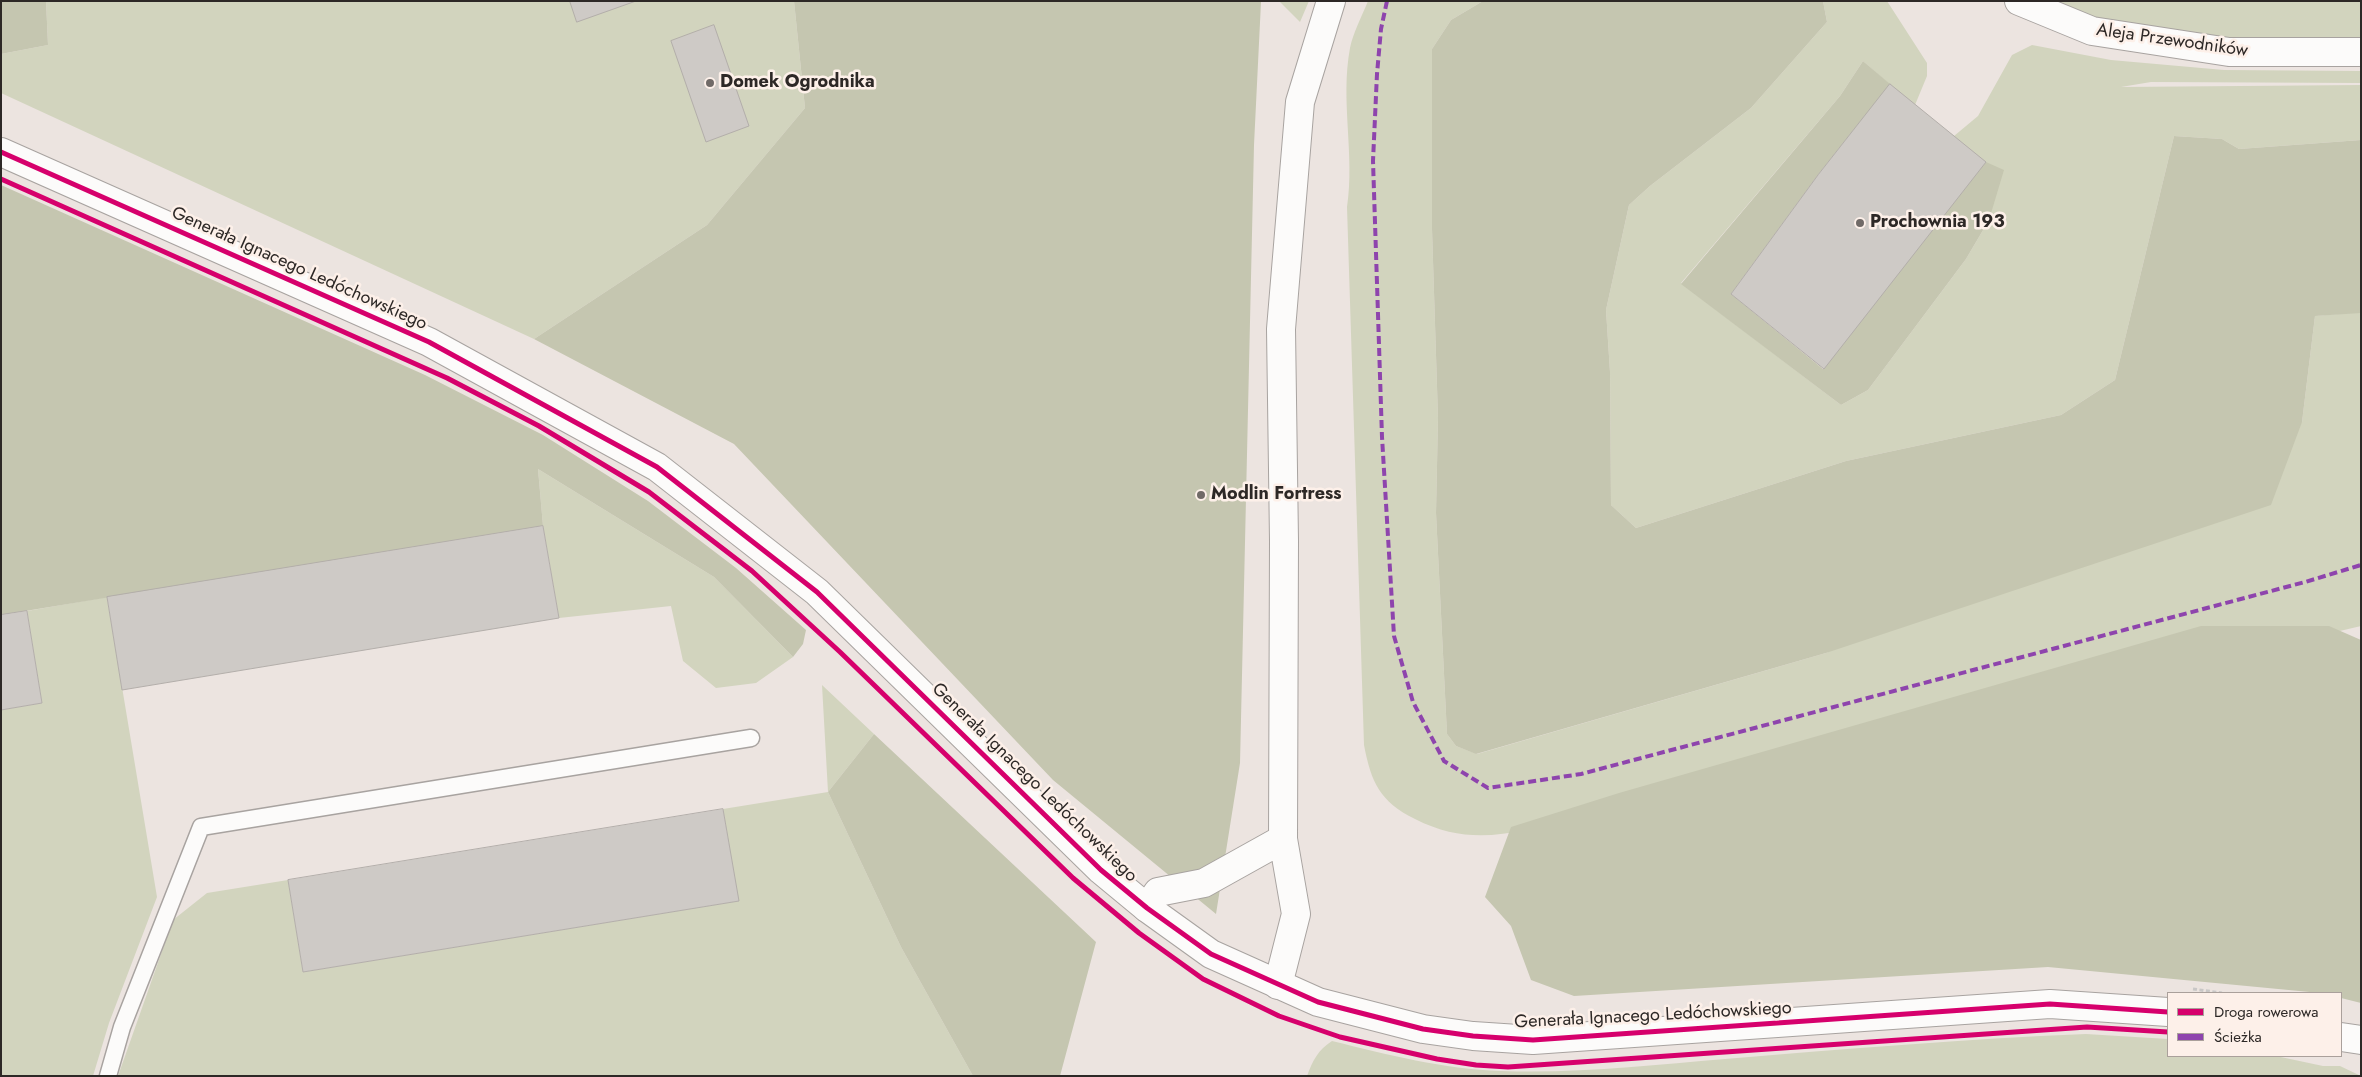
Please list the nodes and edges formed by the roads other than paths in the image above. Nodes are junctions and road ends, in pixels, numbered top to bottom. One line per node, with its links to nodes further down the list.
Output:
1 (1331, 1): 6 (street)
2 (2019, 1): 3 (street, Aleja Przewodników)
3 (2361, 52)
4 (1, 152): 7 (street, Generała Ignacego Ledóchowskiego)
5 (751, 738): 12 (lane)
6 (1283, 839): 7 (street); 8 (street)
7 (1146, 908): 8 (street, Generała Ignacego Ledóchowskiego)
8 (1278, 985): 9 (street, Generała Ignacego Ledóchowskiego)
9 (2167, 1012)
10 (2342, 1037): 11 (street)
11 (2361, 1040)
12 (108, 1076)

